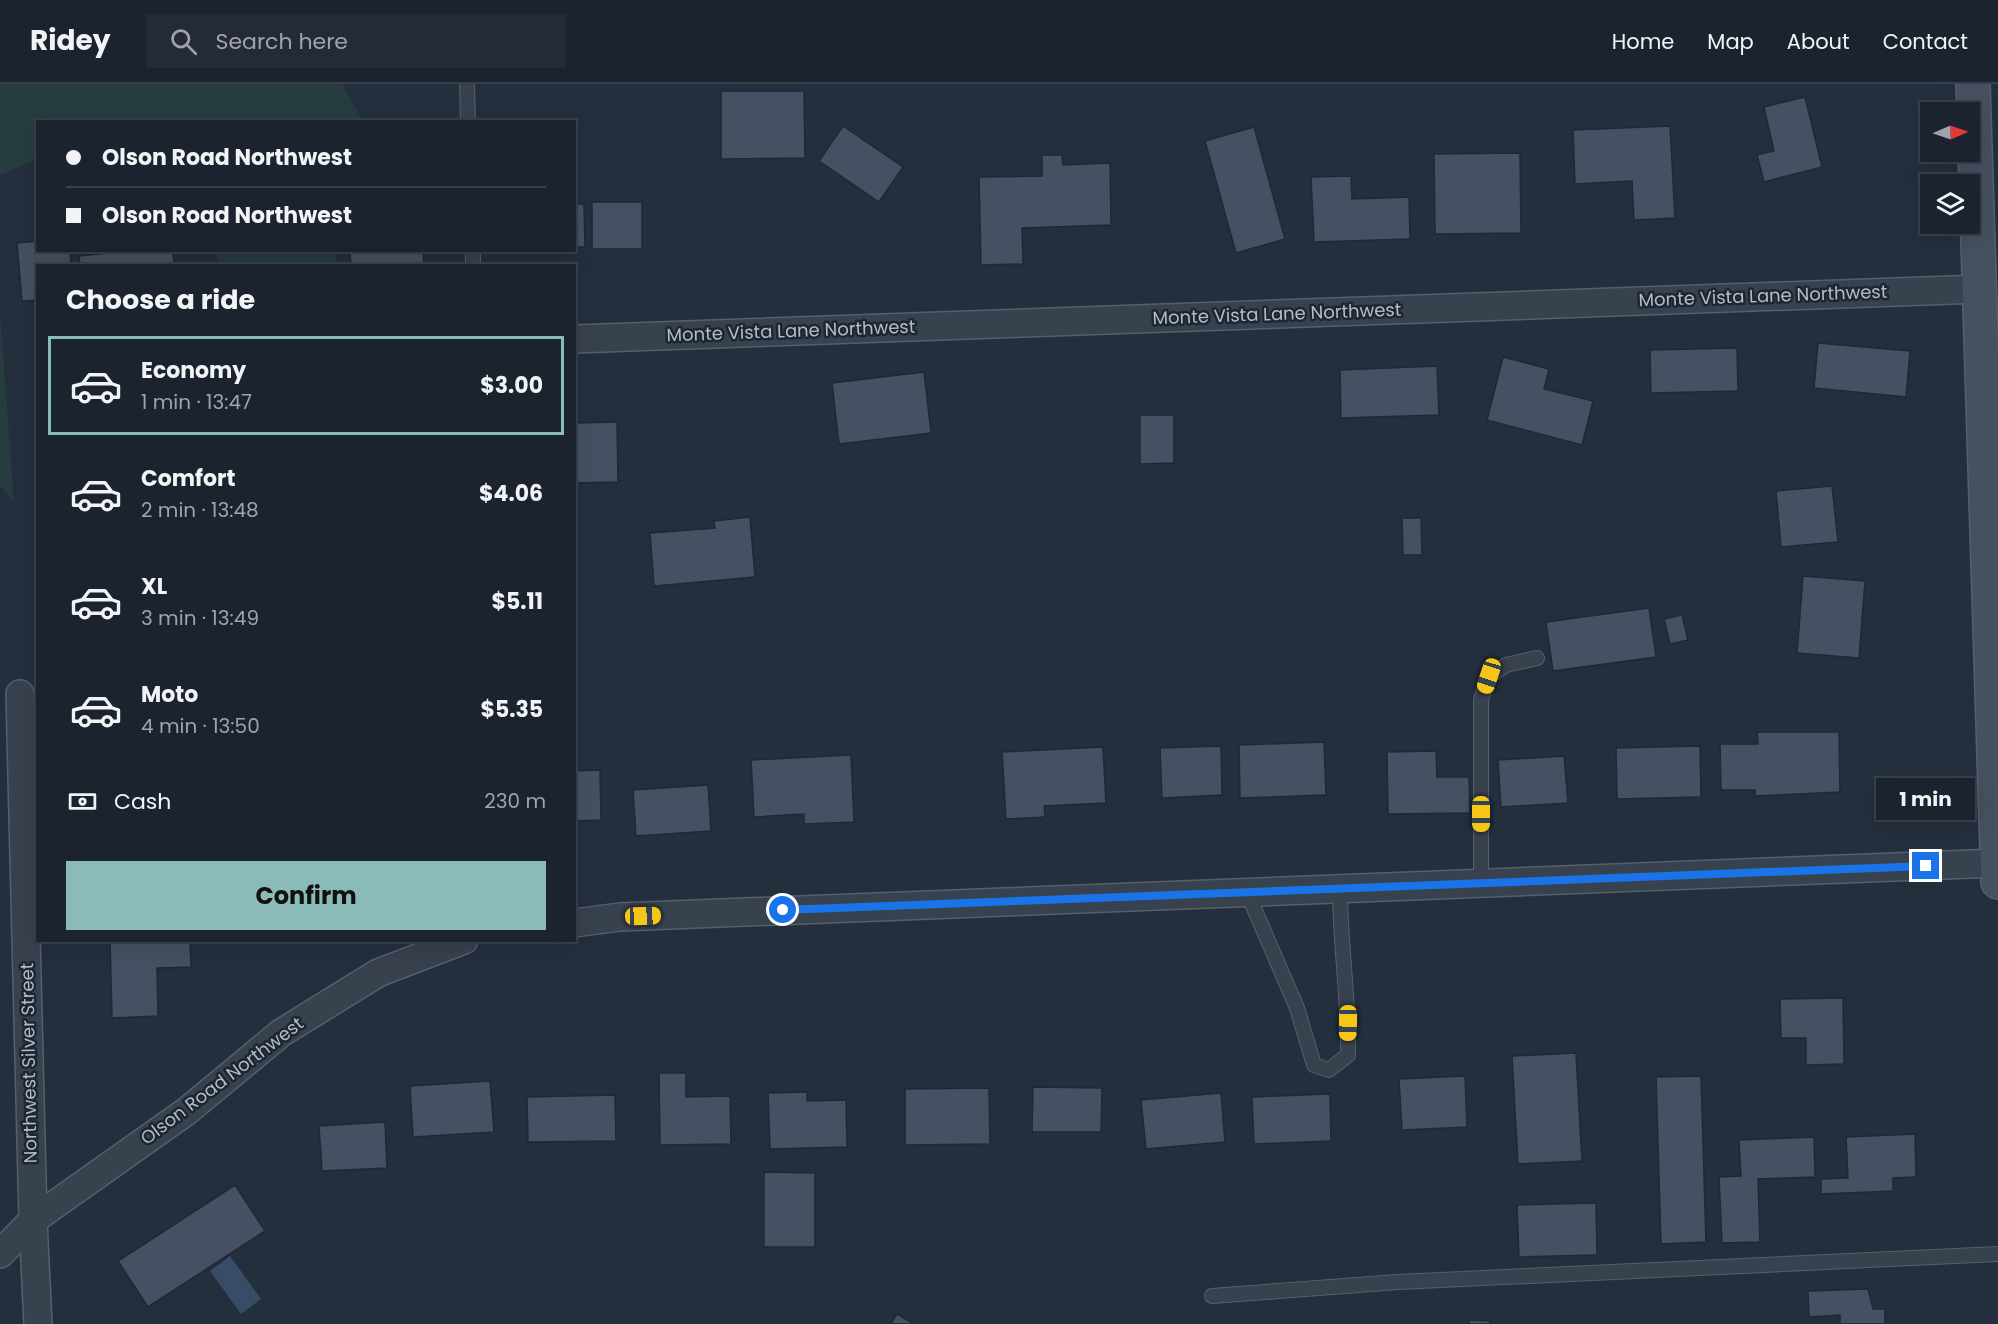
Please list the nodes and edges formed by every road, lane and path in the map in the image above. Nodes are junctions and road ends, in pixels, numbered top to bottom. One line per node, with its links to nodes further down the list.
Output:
1 (467, 84): 3 (lane)
2 (1973, 84): 4 (main road)
3 (468, 120)
4 (1980, 289): 5 (street, Monte Vista Lane Northwest); 6 (main road)
5 (576, 339)
6 (1993, 507): 9 (main road)
7 (1537, 658): 11 (lane)
8 (20, 694): 16 (street, Northwest Silver Street)
9 (1997, 863): 10 (main road); 11 (street)
10 (1998, 882)
11 (1481, 883): 12 (street)
12 (1341, 889): 13 (street); 13 (lane)
13 (1247, 892): 14 (street)
14 (576, 923)
15 (459, 942): 16 (street, Olson Road Northwest)
16 (33, 1220): 17 (street, Olson Road Northwest); 20 (street, Northwest Silver Street)
17 (0, 1254)
18 (1998, 1254): 19 (lane)
19 (1212, 1296)
20 (38, 1324)

